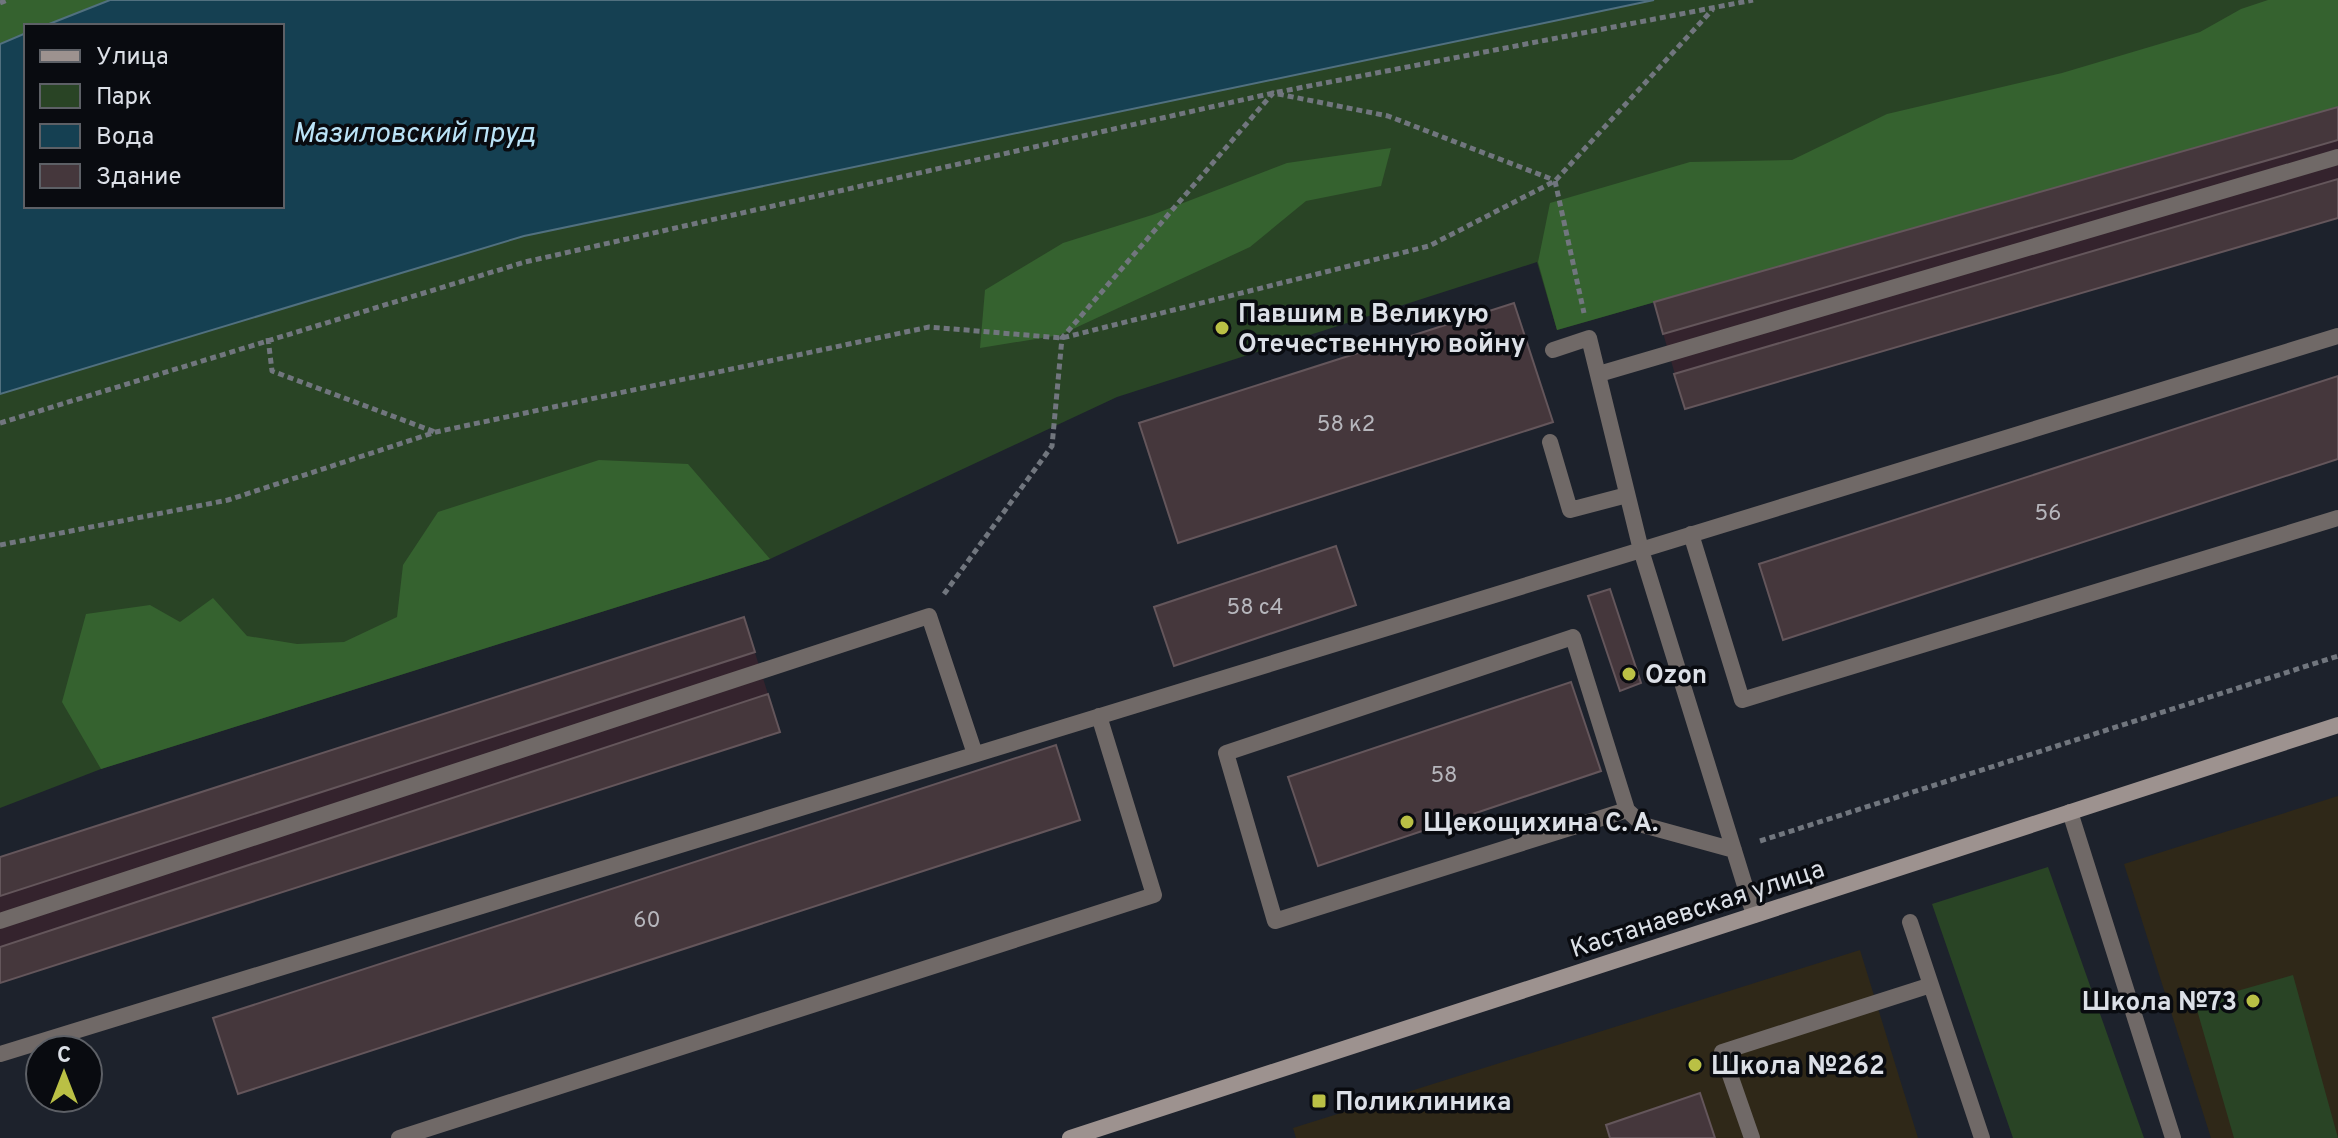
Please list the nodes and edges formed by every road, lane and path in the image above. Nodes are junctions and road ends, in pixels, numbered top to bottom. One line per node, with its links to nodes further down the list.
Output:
1 (7, 0): 3 (path)
2 (1753, 0): 4 (path)
3 (0, 3)
4 (1713, 9): 5 (path); 7 (path)
5 (1273, 93): 7 (path); 9 (path); 10 (path)
6 (2338, 157): 13 (lane)
7 (1555, 181): 10 (path); 11 (path)
8 (2338, 336): 19 (lane)
9 (268, 338): 14 (path); 15 (path)
10 (1062, 338): 15 (path); 22 (path)
11 (1589, 338): 12 (lane); 13 (lane)
12 (1553, 350)
13 (1599, 374): 17 (lane)
14 (0, 423)
15 (436, 432): 20 (path)
16 (1550, 442): 17 (lane)
17 (1627, 495): 21 (lane)
18 (2338, 518): 19 (lane)
19 (1691, 534): 21 (lane)
20 (0, 545)
21 (1641, 550): 24 (lane); 29 (lane)
22 (929, 616): 26 (lane); 31 (lane)
23 (2338, 656): 29 (path)
24 (1099, 716): 26 (lane); 35 (lane)
25 (2338, 725): 28 (street, Кастанаевская улица)
26 (975, 754): 34 (lane)
27 (1627, 810): 27 (lane); 29 (lane)
28 (2070, 812): 30 (street, Кастанаевская улица); 39 (lane)
29 (1734, 850): 30 (lane)
30 (1754, 915): 36 (street, Кастанаевская улица)
31 (0, 921)
32 (1910, 922): 33 (lane)
33 (1931, 985): 37 (lane); 38 (lane)
34 (0, 1054)
35 (399, 1138)
36 (1070, 1138)
37 (1752, 1138)
38 (1982, 1138)
39 (2173, 1138)

